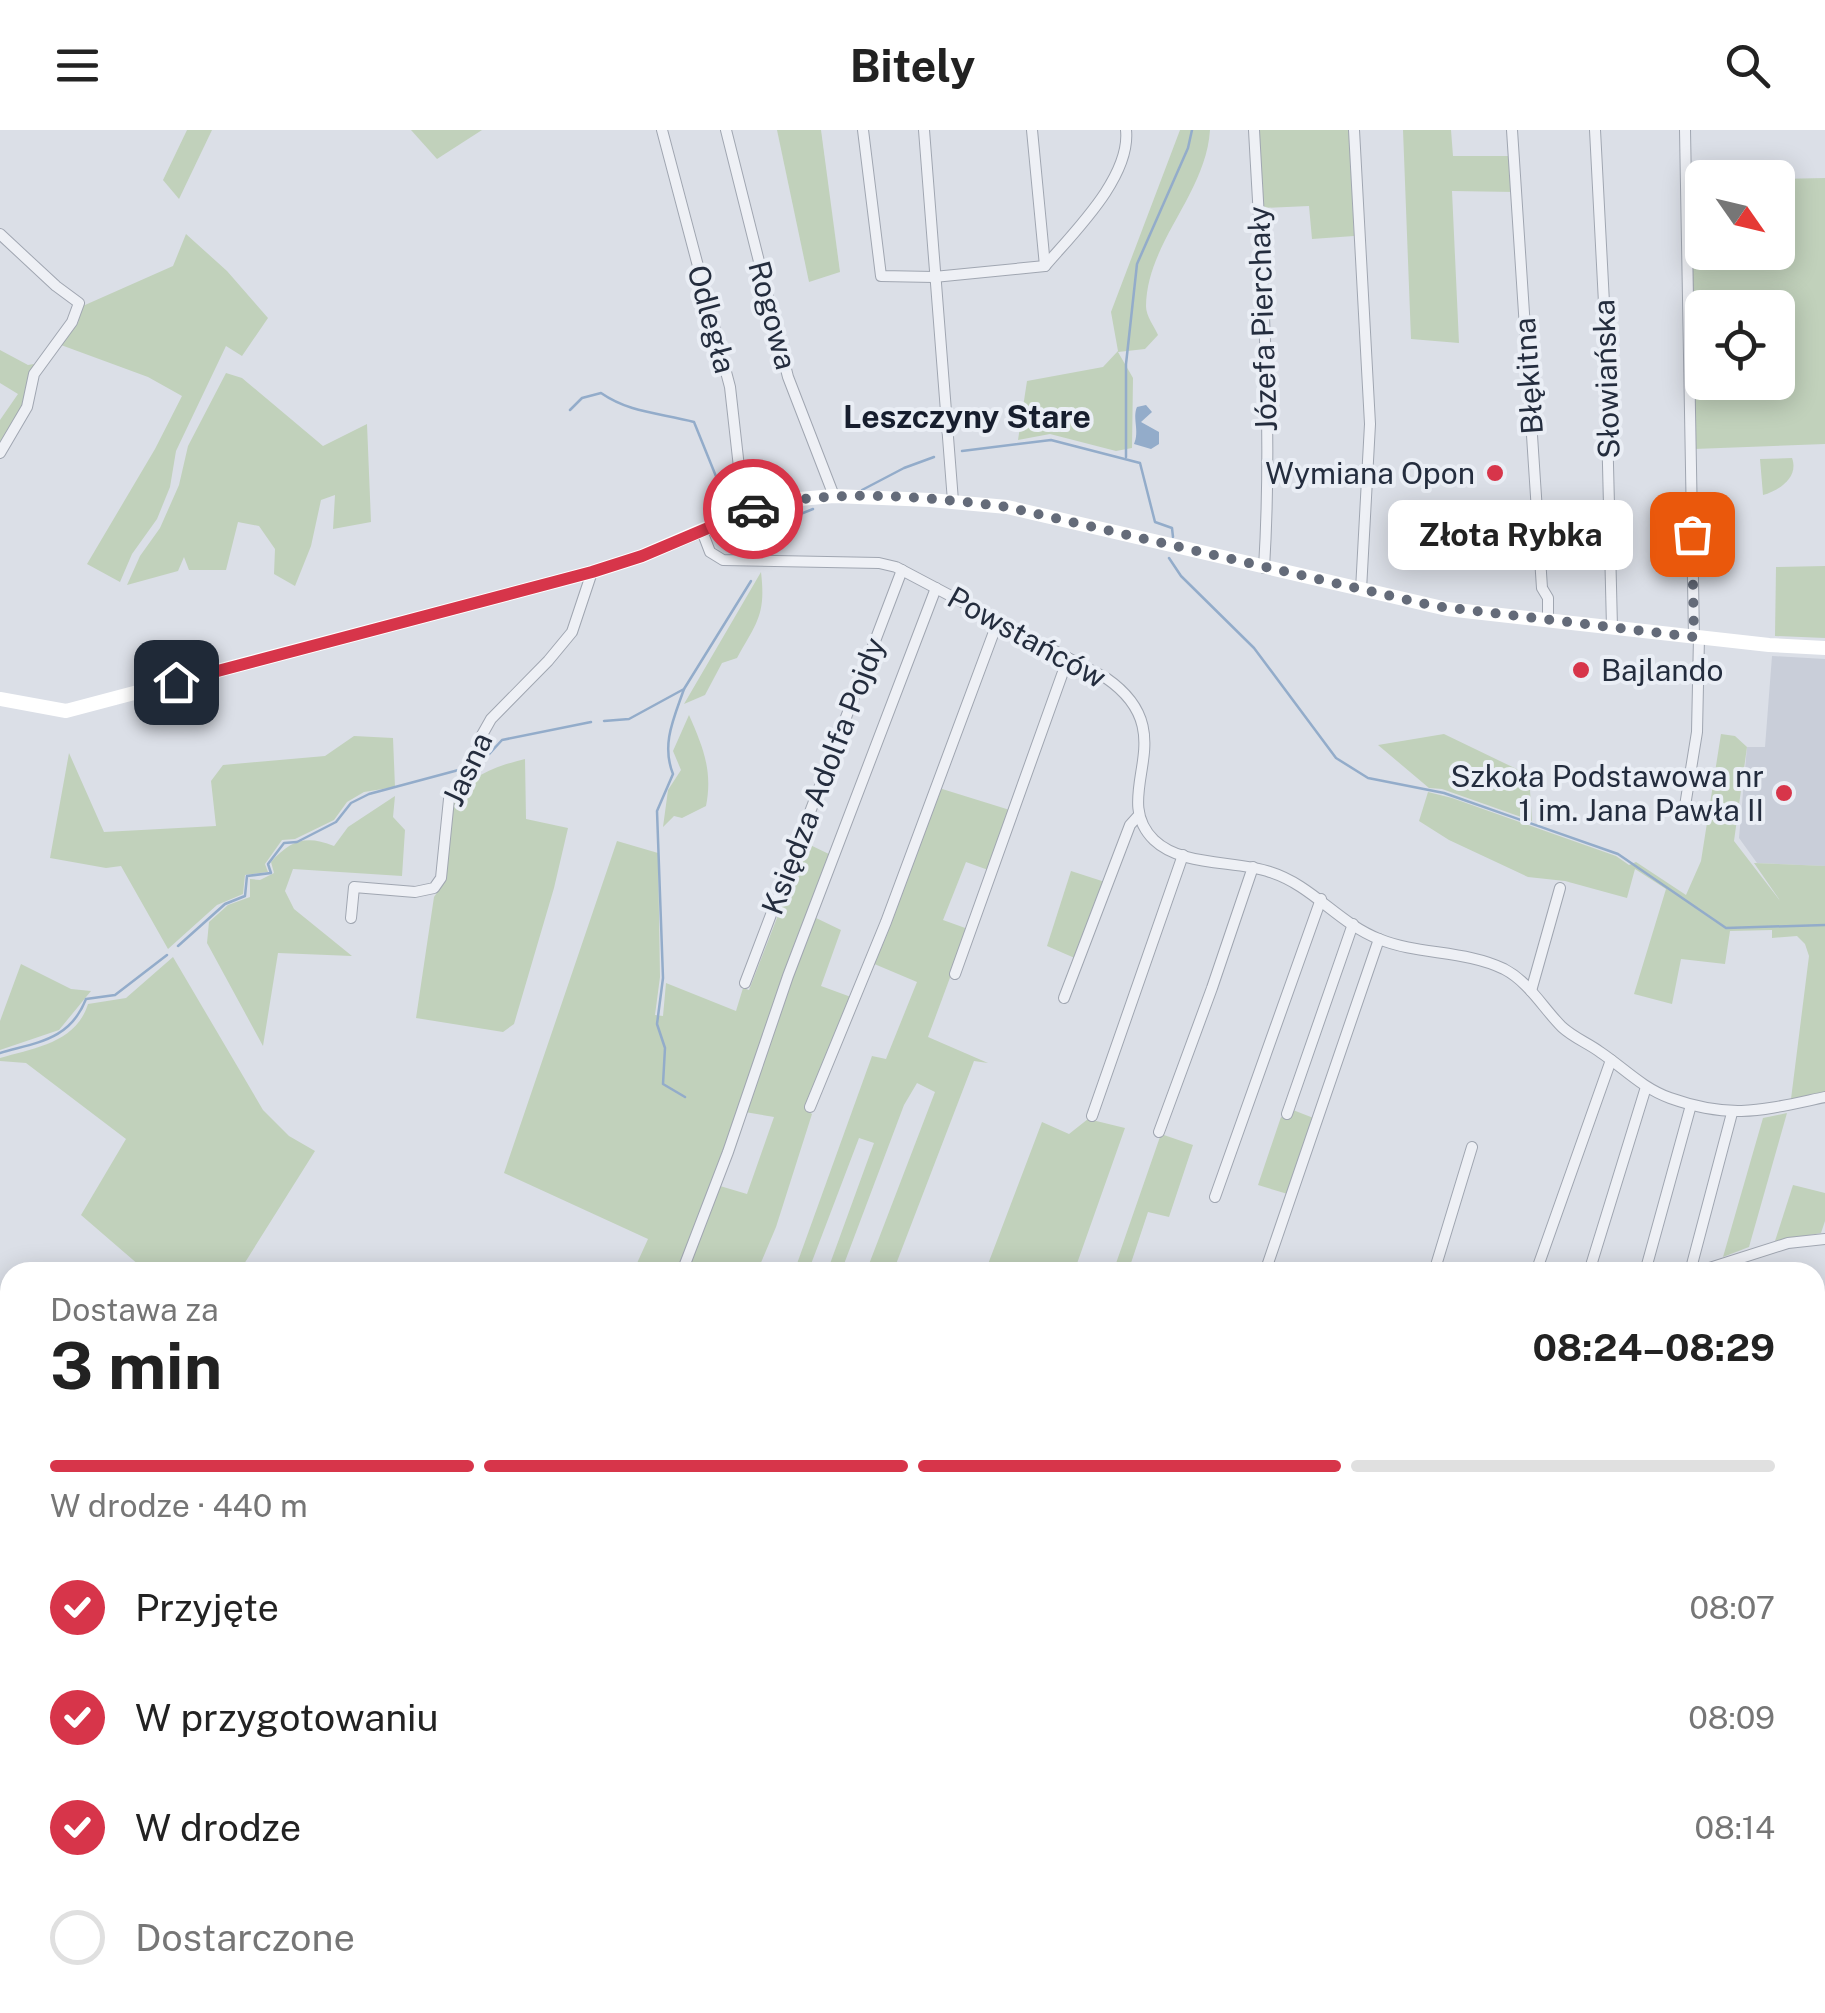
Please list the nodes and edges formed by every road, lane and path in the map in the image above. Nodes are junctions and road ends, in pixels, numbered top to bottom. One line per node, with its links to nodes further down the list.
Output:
1 (662, 130): 18 (street, Odległa)
2 (726, 130): 16 (street, Rogowa)
3 (862, 130): 14 (street)
4 (924, 130): 14 (street)
5 (1032, 130): 13 (street)
6 (1126, 130): 13 (street)
7 (1254, 130): 20 (street, Józefa Pierchały)
8 (1354, 130): 24 (street)
9 (1512, 130): 25 (street, Błękitna)
10 (1596, 130): 27 (street, Słowiańska)
11 (1685, 130): 28 (street)
12 (0, 234): 15 (street)
13 (1045, 266): 14 (street)
14 (934, 277): 17 (street)
15 (0, 452)
16 (834, 496): 17 (street); 18 (street)
17 (953, 501): 20 (street)
18 (744, 512): 19 (street)
19 (702, 531): 21 (street, Powstańców); 22 (street)
20 (1264, 568): 24 (street)
21 (902, 570): 23 (street, Powstańców); 42 (street, Księdza Adolfa Pojdy)
22 (592, 572): 31 (street); 38 (street, Jasna)
23 (936, 588): 26 (street, Powstańców); 57 (street)
24 (1362, 590): 25 (street)
25 (1548, 620): 27 (street)
26 (998, 621): 30 (street, Powstańców); 49 (street)
27 (1612, 628): 28 (street)
28 (1696, 637): 29 (street); 32 (street)
29 (1825, 648)
30 (1068, 658): 33 (street, Powstańców); 41 (street)
31 (0, 699)
32 (1684, 812)
33 (1139, 815): 34 (street); 44 (street)
34 (1183, 854): 35 (street); 52 (street)
35 (1252, 867): 37 (street); 53 (street)
36 (1560, 888): 43 (street)
37 (1320, 899): 39 (street); 55 (street)
38 (350, 918)
39 (1353, 924): 40 (street); 51 (street)
40 (1379, 940): 43 (street); 58 (street)
41 (954, 974)
42 (745, 983)
43 (1531, 992): 45 (street)
44 (1064, 998)
45 (1612, 1060): 46 (street); 60 (street)
46 (1646, 1087): 48 (street); 61 (street)
47 (1825, 1097): 50 (street)
48 (1691, 1105): 50 (street); 62 (street)
49 (810, 1107)
50 (1732, 1113): 63 (street)
51 (1287, 1114)
52 (1092, 1116)
53 (1159, 1132)
54 (1472, 1147): 59 (street)
55 (1215, 1197)
56 (1825, 1239): 64 (street)
57 (686, 1262)
58 (1268, 1262)
59 (1437, 1262)
60 (1540, 1262)
61 (1592, 1262)
62 (1648, 1262)
63 (1696, 1262)
64 (1724, 1262)

